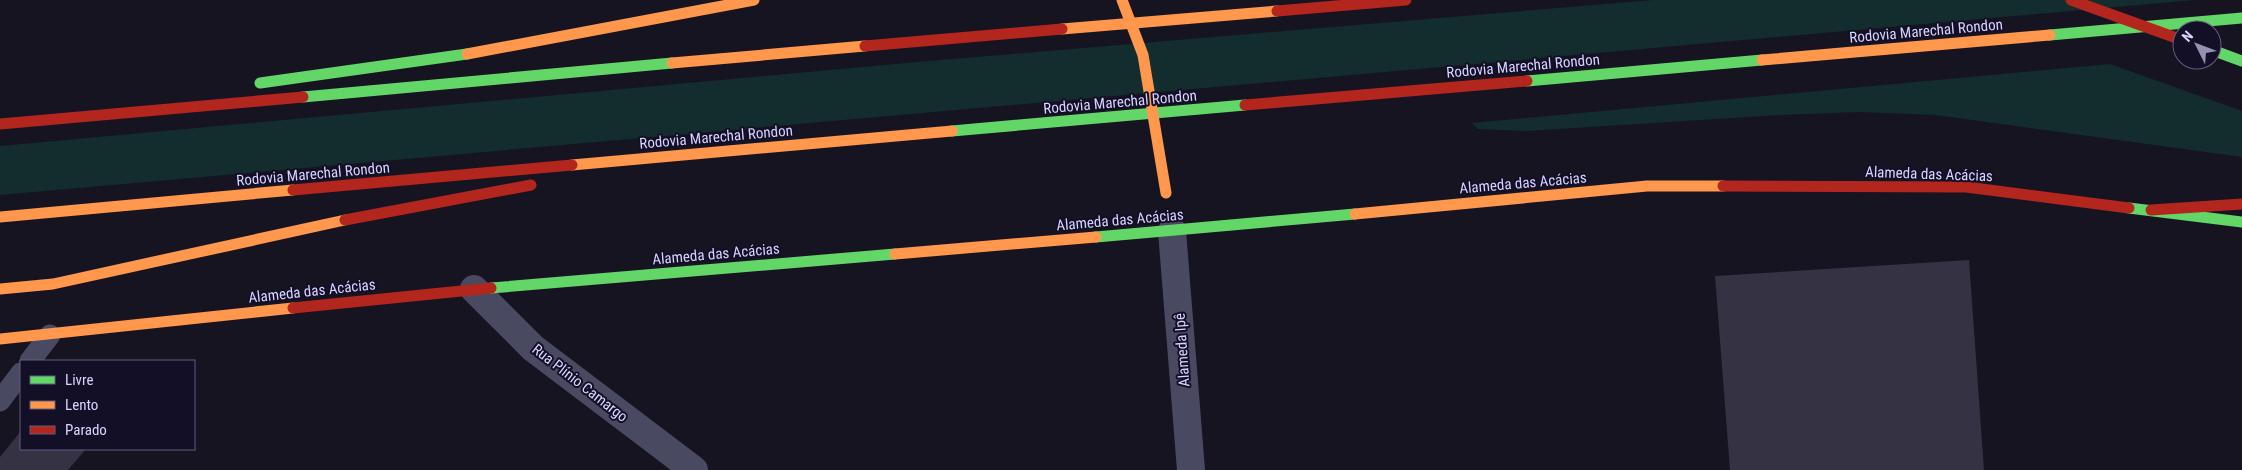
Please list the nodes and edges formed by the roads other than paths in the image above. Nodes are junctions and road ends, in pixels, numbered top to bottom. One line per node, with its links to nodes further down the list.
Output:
1 (754, 0): 9 (main road)
2 (1122, 0): 16 (main road, bridge)
3 (1406, 0): 12 (main road)
4 (2071, 0): 6 (main road, bridge)
5 (2242, 18): 13 (main road, Rodovia Marechal Rondon)
6 (2172, 36)
7 (2222, 54): 8 (main road)
8 (2242, 61)
9 (245, 86)
10 (157, 98): 11 (main road)
11 (0, 120)
12 (0, 124)
13 (700, 153): 14 (main road); 19 (main road, Rodovia Marechal Rondon)
14 (572, 177)
15 (543, 182): 22 (main road)
16 (1167, 198)
17 (2242, 204): 18 (main road)
18 (2151, 210): 20 (main road, Alameda das Acácias); 21 (main road, Alameda das Acácias)
19 (0, 217)
20 (2242, 222)
21 (1172, 226): 23 (main road, Alameda das Acácias); 30 (street, Alameda Ipê)
22 (0, 289)
23 (474, 289): 24 (main road, Alameda das Acácias); 29 (street, Rua Plínio Camargo)
24 (50, 334): 25 (main road, Alameda das Acácias); 26 (lane)
25 (0, 339)
26 (31, 360)
27 (20, 374): 28 (lane)
28 (0, 400)
29 (694, 470)
30 (1191, 470)

